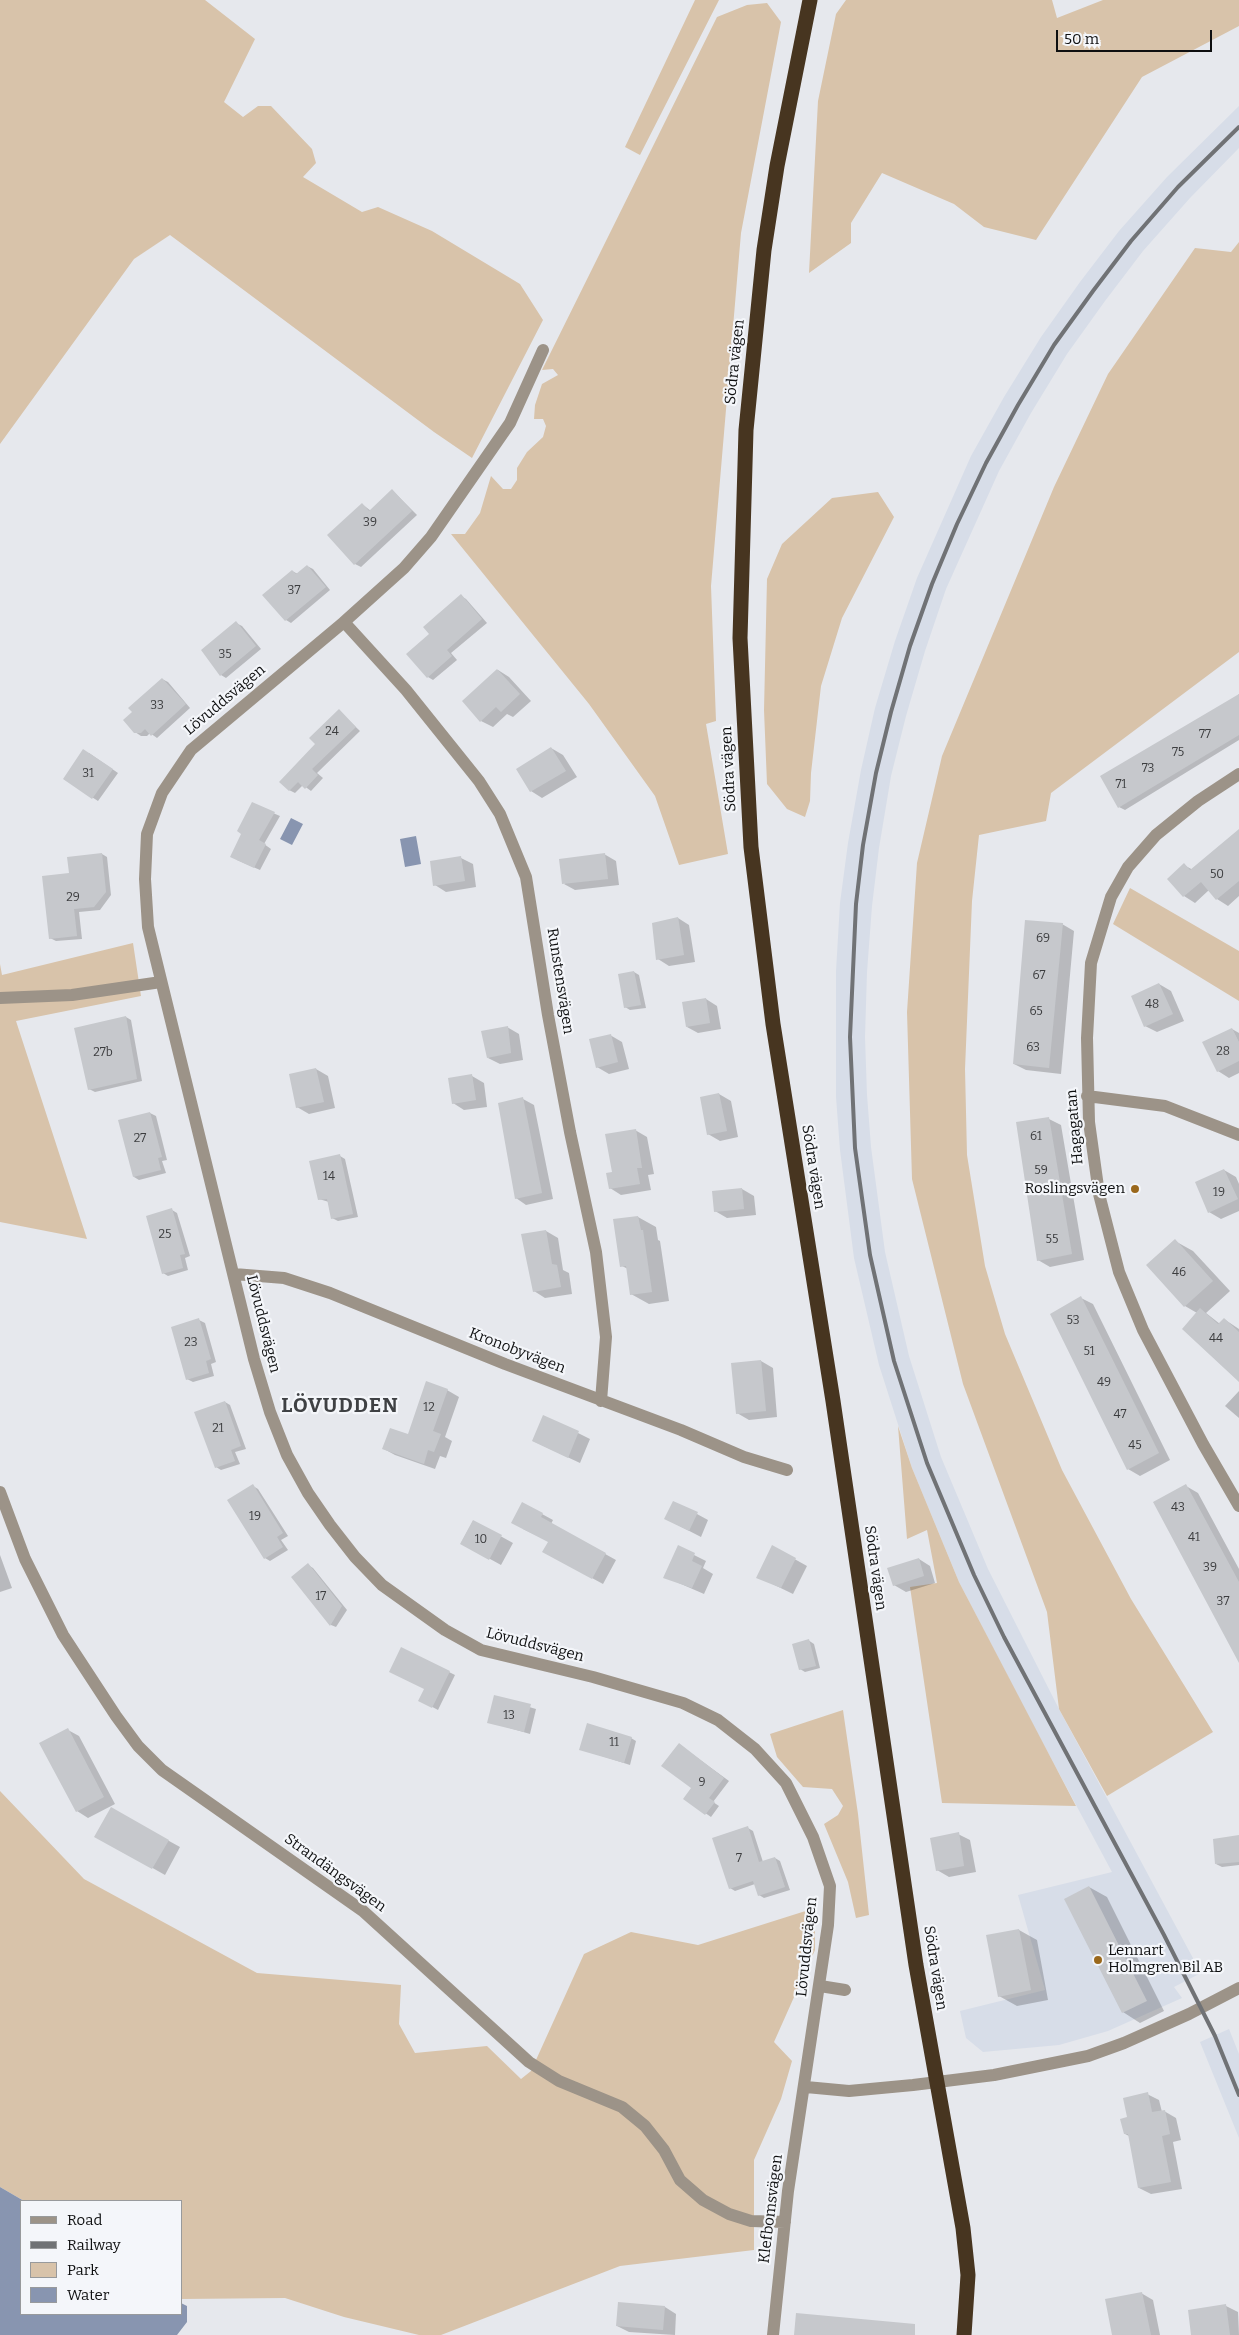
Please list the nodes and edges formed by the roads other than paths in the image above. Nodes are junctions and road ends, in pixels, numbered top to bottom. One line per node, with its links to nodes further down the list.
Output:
1 (810, 0): 17 (highway, Södra vägen)
2 (543, 350): 3 (street, Lövuddsvägen)
3 (344, 622): 5 (street, Lövuddsvägen); 10 (street, Runstensvägen)
4 (1239, 774): 7 (street, Hagagatan)
5 (160, 982): 6 (street); 9 (street, Lövuddsvägen)
6 (0, 998)
7 (1087, 1096): 8 (street); 13 (street, Hagagatan)
8 (1239, 1135)
9 (234, 1274): 10 (street, Kronobyvägen); 14 (street, Lövuddsvägen)
10 (601, 1401): 11 (street, Kronobyvägen)
11 (787, 1470)
12 (0, 1492): 19 (street, Strandängsvägen)
13 (1239, 1506)
14 (820, 1986): 16 (street); 18 (street, Lövuddsvägen)
15 (1239, 1988): 17 (street)
16 (845, 1990)
17 (937, 2082): 18 (street); 21 (highway, Södra vägen)
18 (806, 2087): 19 (street, Klefbomsvägen)
19 (785, 2222): 20 (street, Klefbomsvägen)
20 (773, 2335)
21 (964, 2335)

